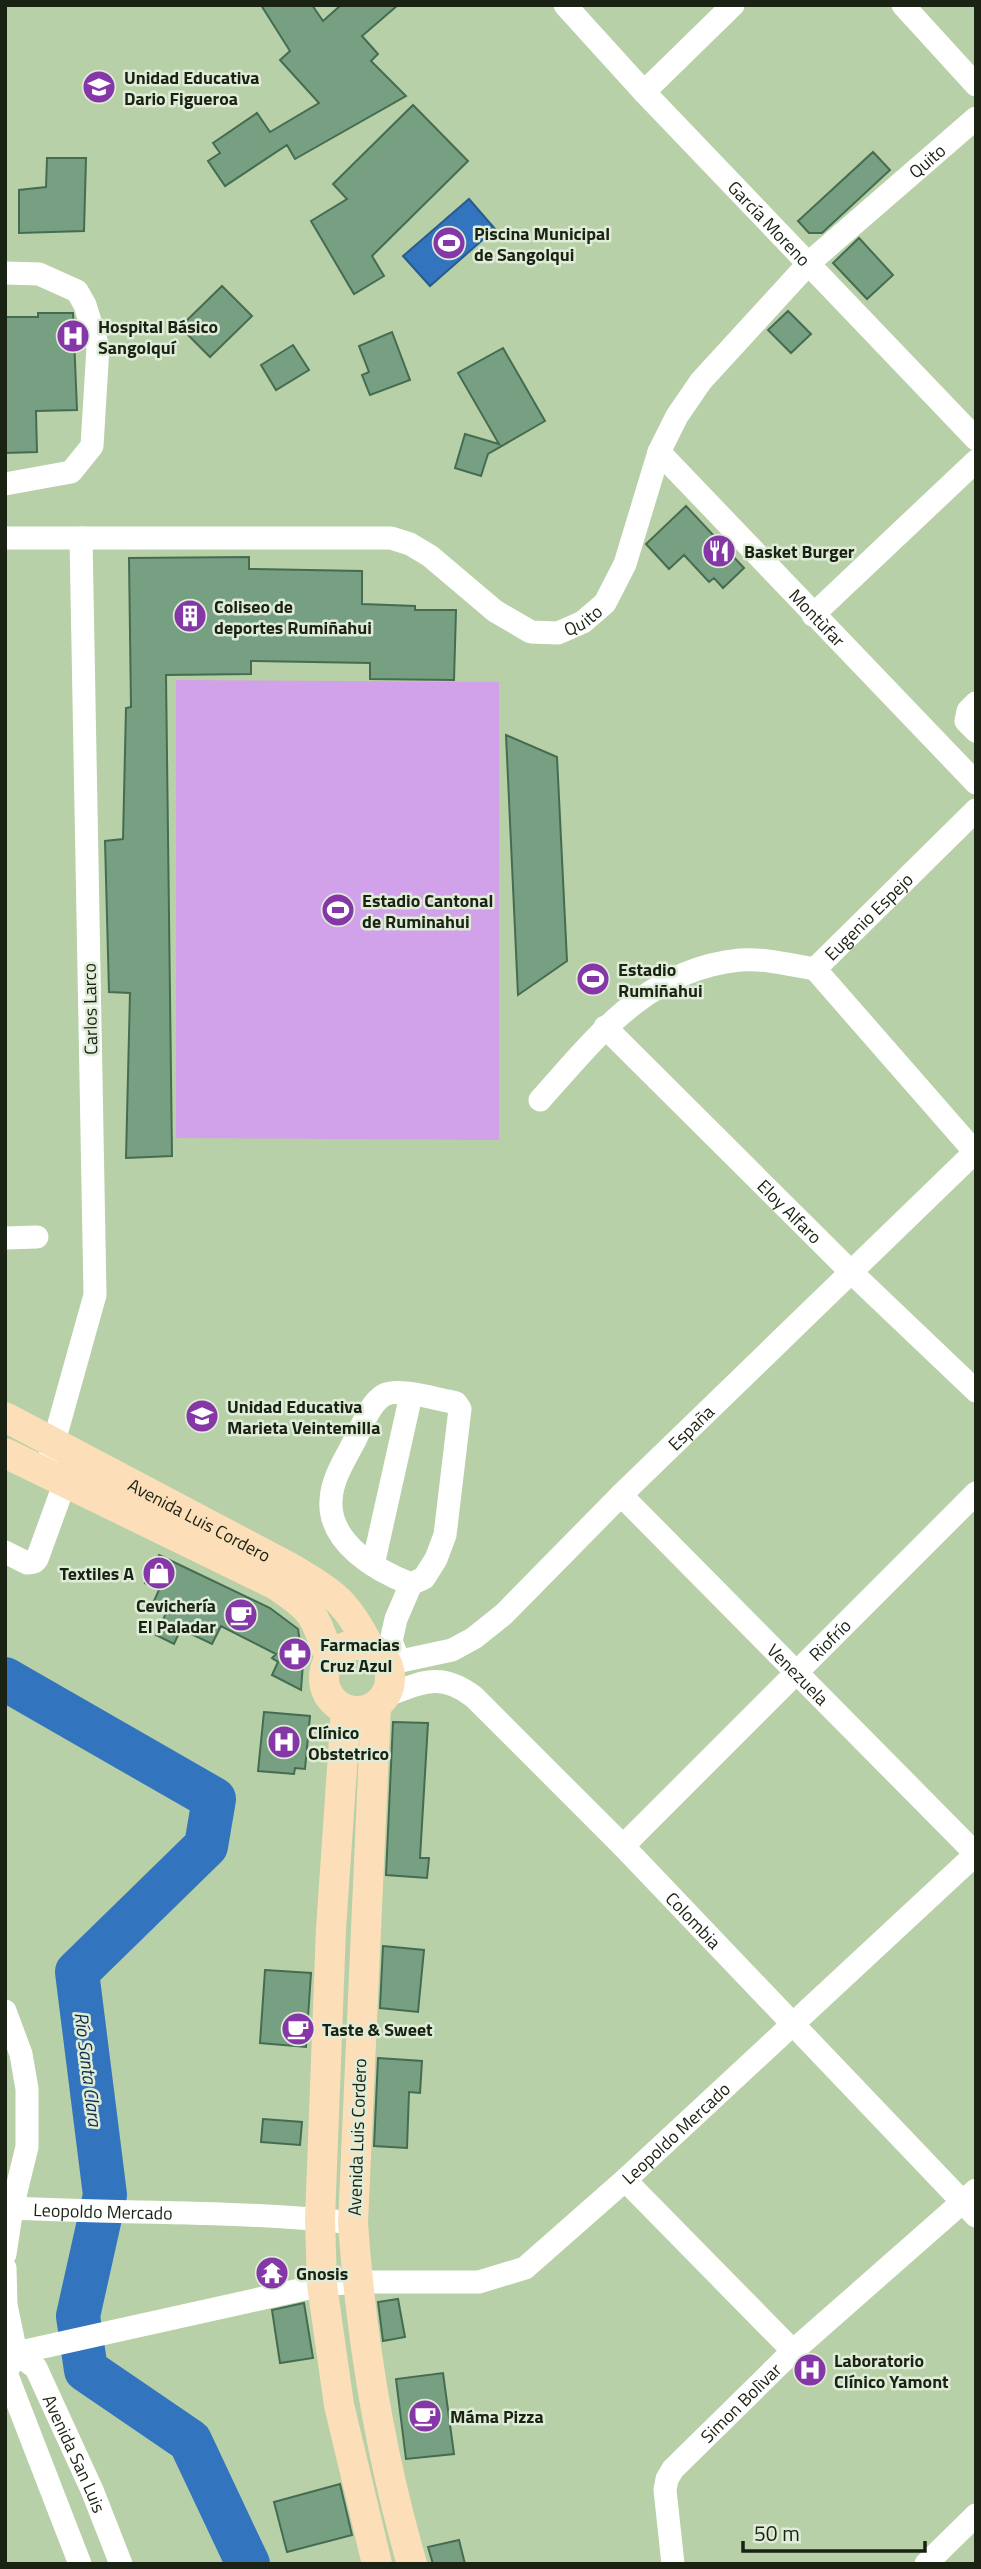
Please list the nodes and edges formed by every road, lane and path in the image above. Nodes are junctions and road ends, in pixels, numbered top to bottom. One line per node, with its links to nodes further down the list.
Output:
1 (565, 5): 5 (street, García Moreno)
2 (733, 5): 5 (street)
3 (903, 5): 4 (street)
4 (976, 85)
5 (644, 92): 7 (street, García Moreno)
6 (976, 118): 7 (street, Quito)
7 (810, 262): 9 (street, García Moreno); 10 (street, Quito)
8 (5, 272): 12 (street)
9 (976, 439)
10 (659, 452): 14 (street, Quito); 15 (street, Montùfar)
11 (976, 461): 15 (street)
12 (5, 484)
13 (5, 538): 14 (street, Quito)
14 (81, 538): 30 (street, Carlos Larco)
15 (813, 615): 18 (street, Montùfar)
16 (976, 703): 17 (street)
17 (976, 732)
18 (976, 783)
19 (976, 810): 20 (street, Eugenio Espejo)
20 (815, 969): 21 (street, Eugenio Espejo); 23 (street)
21 (605, 1027): 22 (street, Eugenio Espejo); 26 (street, Eloy Alfaro)
22 (540, 1100)
23 (975, 1152): 26 (street, España)
24 (37, 1237): 25 (street)
25 (5, 1238)
26 (851, 1272): 27 (street, Eloy Alfaro); 34 (street, España)
27 (976, 1391)
28 (411, 1395): 36 (street); 36 (street); 37 (street)
29 (5, 1417): 30 (main road, Avenida Luis Cordero)
30 (55, 1442): 32 (street, Carlos Larco); 38 (main road, Avenida Luis Cordero)
31 (5, 1453): 32 (main road, Avenida Luis Cordero)
32 (55, 1477): 35 (street, Carlos Larco); 39 (main road, Avenida Luis Cordero)
33 (976, 1493): 40 (street, Riofrío)
34 (621, 1495): 38 (street, España); 40 (street, Venezuela)
35 (5, 1552)
36 (373, 1565): 37 (street)
37 (411, 1584): 38 (street)
38 (385, 1658): 39 (main road); 41 (main road)
39 (330, 1659): 42 (main road)
40 (796, 1673): 43 (street, Riofrío); 44 (street, Venezuela)
41 (381, 1701): 42 (main road); 43 (street, Colombia); 51 (main road, Avenida Luis Cordero)
42 (346, 1710): 50 (main road, Avenida Luis Cordero)
43 (623, 1846): 46 (street, Colombia)
44 (976, 1854): 46 (street, Leopoldo Mercado)
45 (5, 2011): 49 (street, Leopoldo Mercado)
46 (793, 2025): 47 (street, Leopoldo Mercado); 48 (street, Colombia)
47 (625, 2180): 54 (street, Leopoldo Mercado); 56 (street)
48 (971, 2203): 56 (street, Simon Bolìvar)
49 (12, 2208): 50 (street, Leopoldo Mercado); 52 (street)
50 (320, 2219): 51 (street, Leopoldo Mercado); 55 (main road, Avenida Luis Cordero)
51 (353, 2223): 54 (main road, Avenida Luis Cordero)
52 (5, 2254)
53 (5, 2268): 57 (street, Avenida San Luis)
54 (357, 2282): 55 (street, Leopoldo Mercado); 62 (main road, Avenida Luis Cordero)
55 (321, 2285): 57 (street, Leopoldo Mercado); 61 (main road, Avenida Luis Cordero)
56 (793, 2351): 63 (street, Simon Bolìvar)
57 (16, 2353): 59 (street, Avenida San Luis); 60 (street, Avenida San Luis)
58 (976, 2515): 64 (street)
59 (80, 2564)
60 (121, 2564)
61 (377, 2564)
62 (412, 2564)
63 (673, 2564)
64 (926, 2564)

